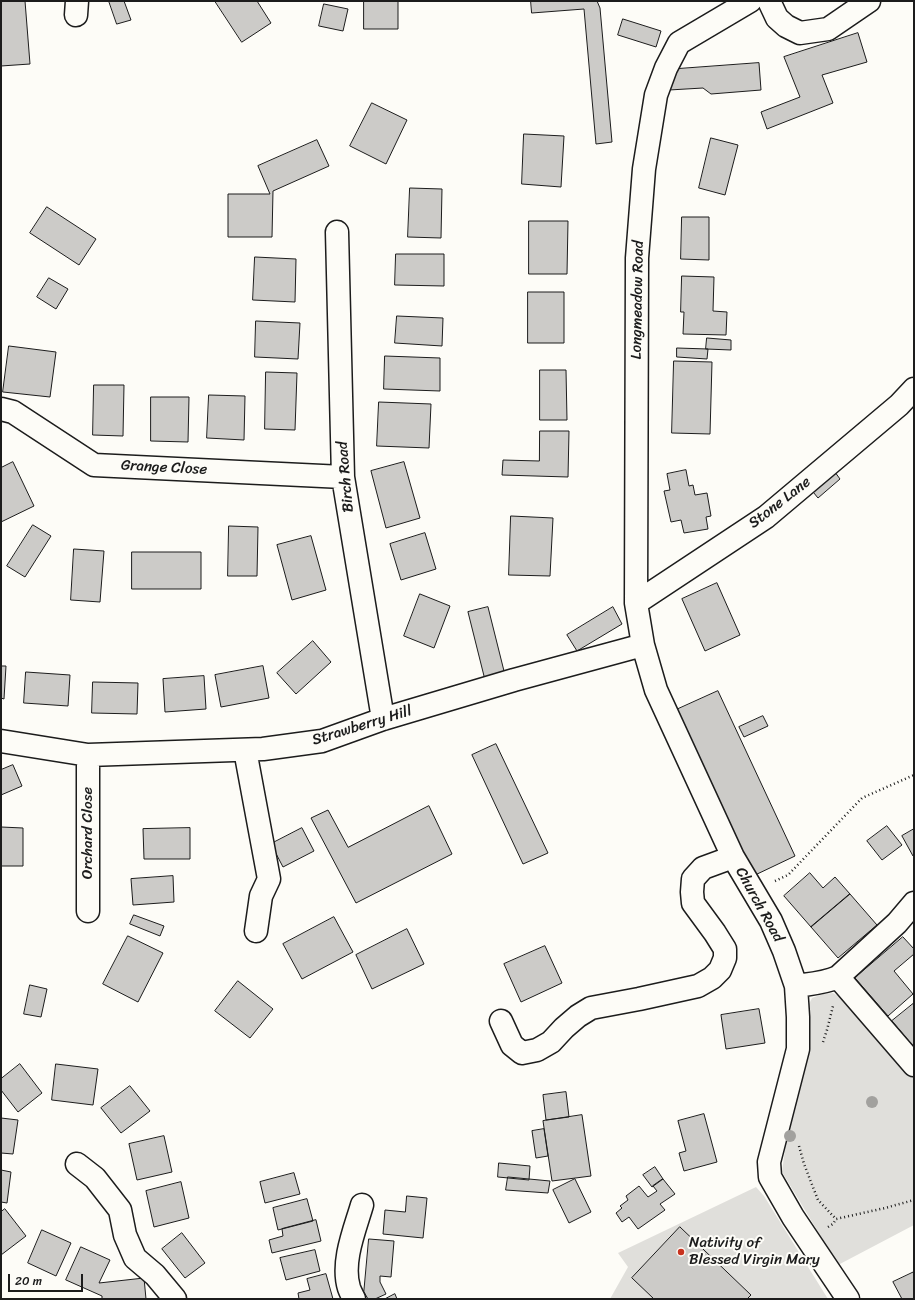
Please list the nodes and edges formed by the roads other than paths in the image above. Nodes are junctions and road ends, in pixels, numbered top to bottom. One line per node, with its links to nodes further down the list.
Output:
1 (750, 1): 8 (street, Longmeadow Road)
2 (769, 1): 3 (street)
3 (869, 1)
4 (337, 232): 7 (street, Birch Road)
5 (914, 389): 8 (street, Stone Lane)
6 (1, 409): 7 (street, Grange Close)
7 (343, 477): 10 (street, Birch Road)
8 (636, 603): 9 (street, Longmeadow Road)
9 (643, 645): 10 (street, Strawberry Hill); 14 (street, Church Road)
10 (383, 719): 12 (street, Strawberry Hill)
11 (1, 740): 13 (street, Strawberry Hill)
12 (245, 750): 13 (street, Strawberry Hill); 17 (street)
13 (88, 755): 16 (street, Orchard Close)
14 (732, 857): 19 (street, Church Road); 20 (street)
15 (914, 903): 18 (street)
16 (88, 911)
17 (256, 931)
18 (834, 979): 19 (street); 21 (street)
19 (796, 986): 26 (street, Church Road)
20 (501, 1021)
21 (914, 1065)
22 (76, 1164): 24 (street)
23 (362, 1205): 25 (street)
24 (175, 1299)
25 (354, 1299)
26 (848, 1299)

